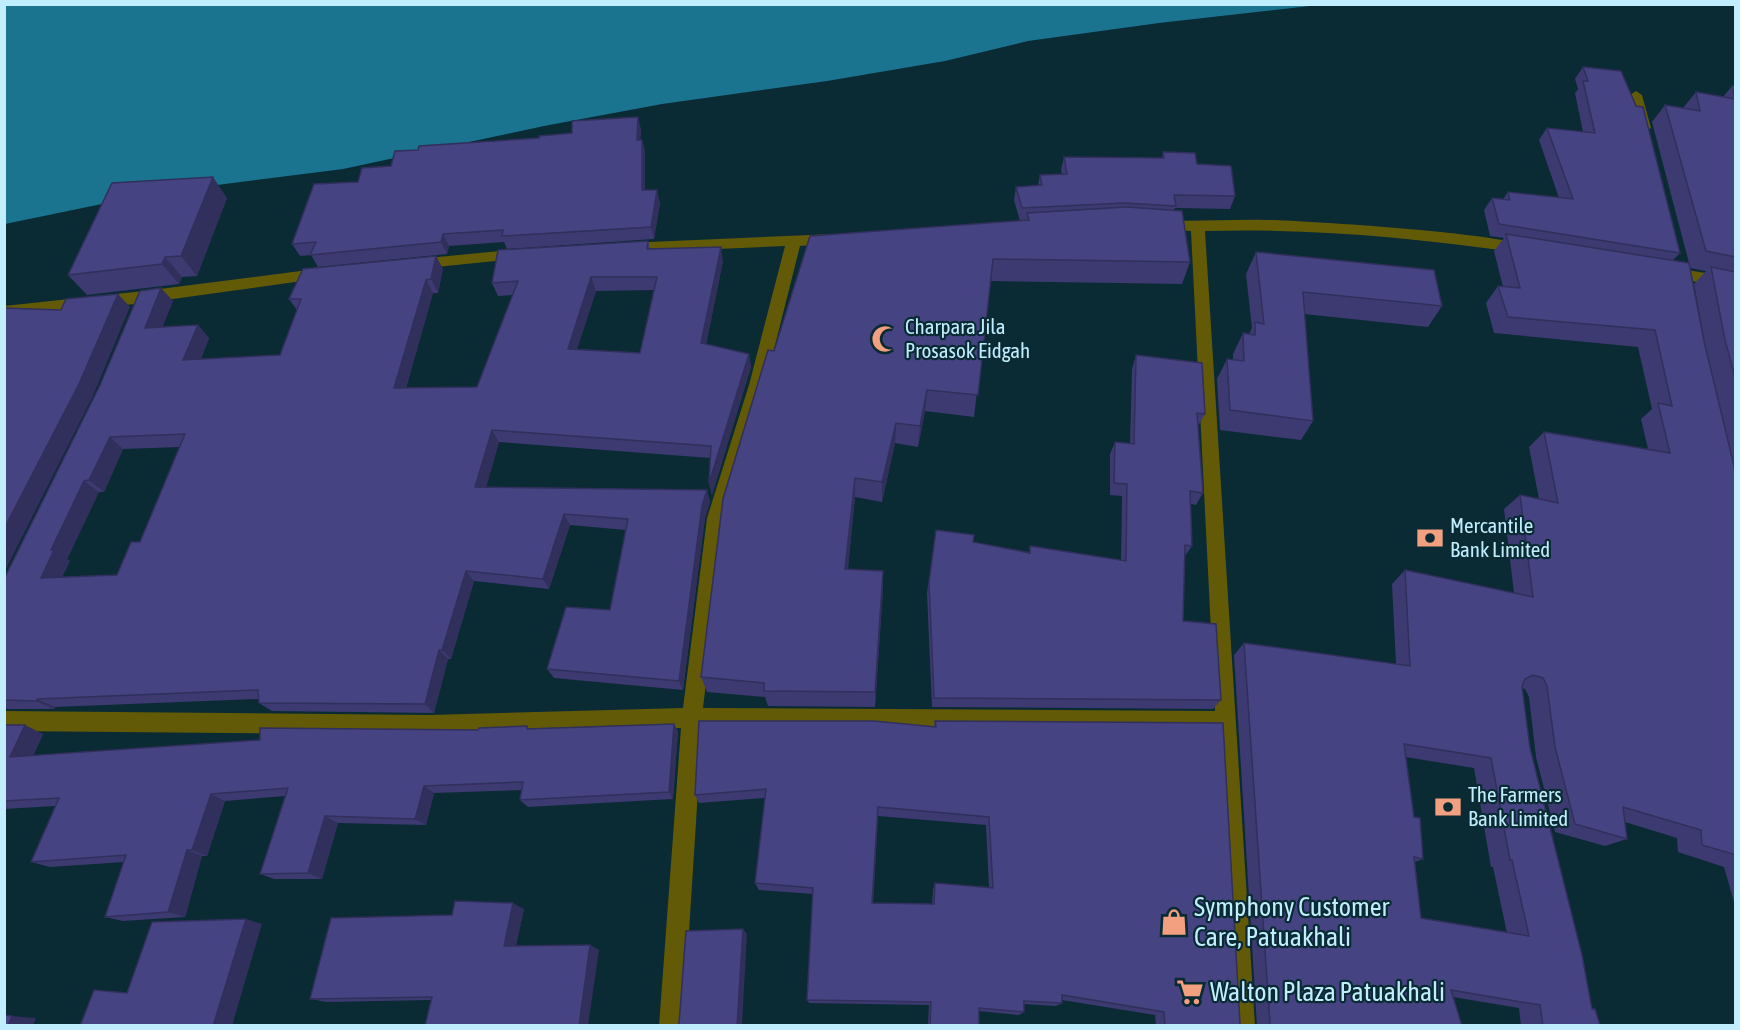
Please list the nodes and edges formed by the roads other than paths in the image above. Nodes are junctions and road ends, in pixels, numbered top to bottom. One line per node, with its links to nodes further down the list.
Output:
1 (1636, 95): 2 (street)
2 (1647, 139)
3 (1142, 224): 4 (street)
4 (1198, 228): 8 (street); 21 (street)
5 (852, 238): 6 (street)
6 (794, 241): 7 (street); 19 (street)
7 (615, 249)
8 (1532, 250)
9 (1676, 252): 14 (street)
10 (532, 253): 11 (street)
11 (403, 266)
12 (1652, 269): 14 (street)
13 (345, 271): 16 (street)
14 (1683, 280): 15 (street)
15 (1736, 284)
16 (144, 297): 17 (street); 18 (street)
17 (4, 312)
18 (136, 317)
19 (692, 718): 20 (street); 21 (street); 22 (street)
20 (4, 721)
21 (1224, 721): 23 (street)
22 (671, 1026)
23 (1243, 1026)

